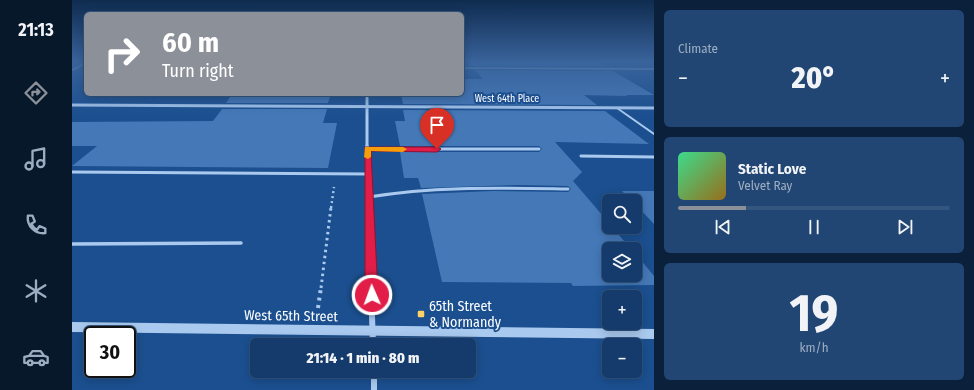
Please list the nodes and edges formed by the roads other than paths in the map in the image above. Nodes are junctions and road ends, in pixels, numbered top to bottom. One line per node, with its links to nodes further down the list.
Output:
1 (367, 96): 3 (street)
2 (72, 105): 3 (street, West 64th Place)
3 (367, 106): 4 (street, West 64th Place); 7 (street)
4 (617, 108): 5 (street, West 64th Place); 6 (lane)
5 (654, 108)
6 (654, 134)
7 (367, 149): 8 (lane); 12 (street)
8 (539, 150)
9 (581, 156): 10 (lane)
10 (654, 156)
11 (72, 172): 12 (lane)
12 (368, 174): 14 (street)
13 (568, 189): 14 (lane)
14 (369, 197): 18 (street)
15 (241, 243): 16 (lane)
16 (72, 244)
17 (72, 327): 18 (street, West 65th Street)
18 (373, 331): 19 (street, West 65th Street); 20 (street)
19 (654, 334)
20 (373, 338)
21 (374, 378): 22 (street)
22 (374, 390)

